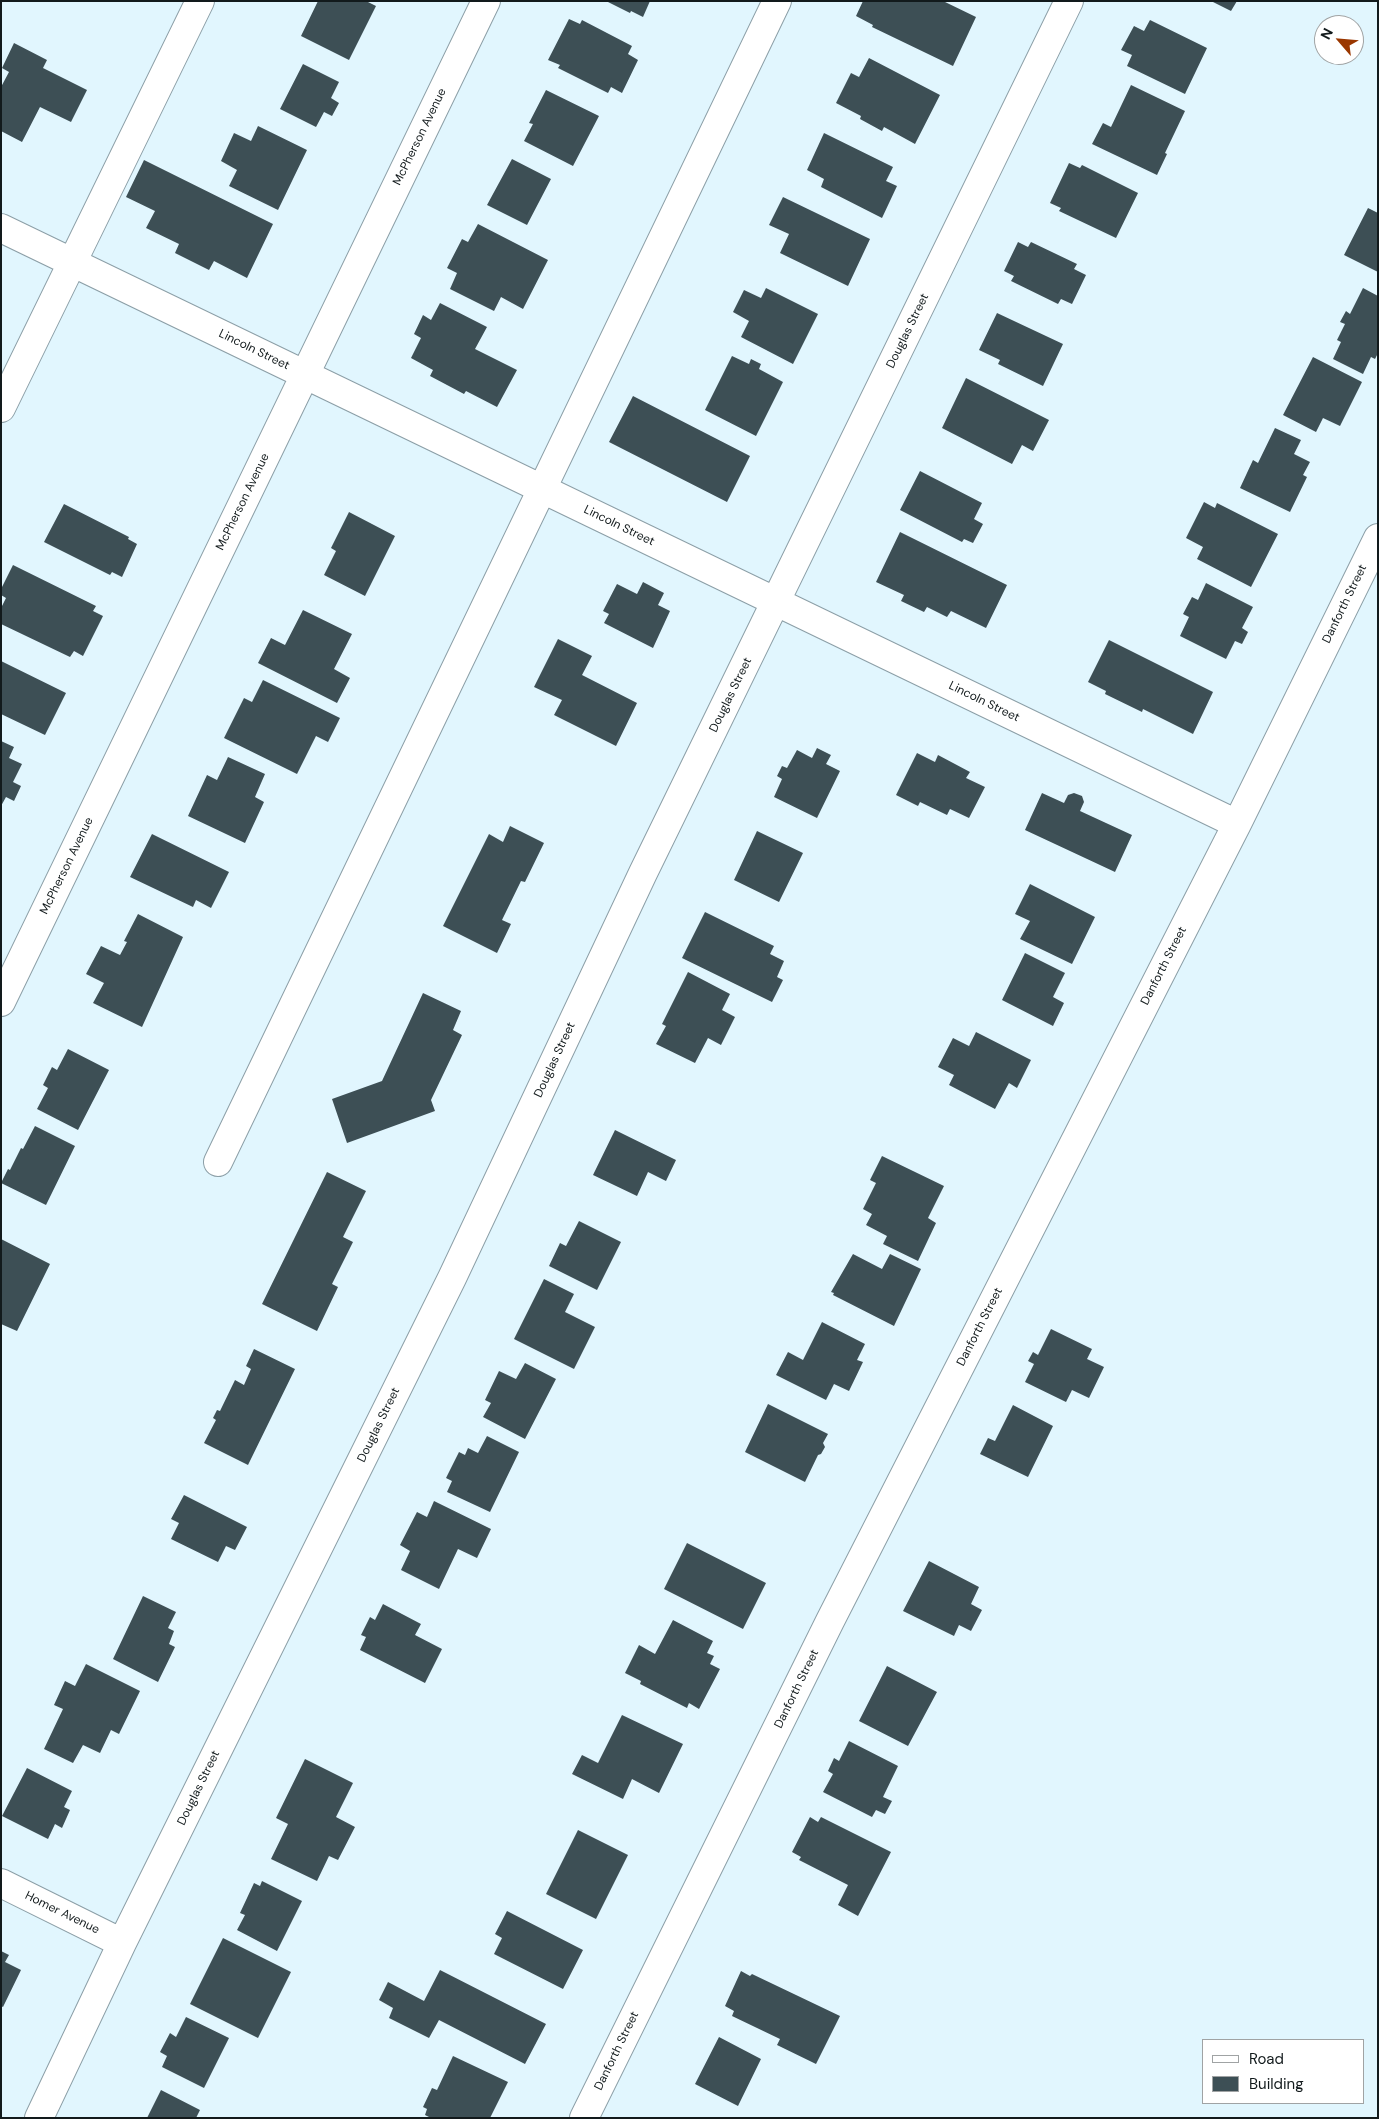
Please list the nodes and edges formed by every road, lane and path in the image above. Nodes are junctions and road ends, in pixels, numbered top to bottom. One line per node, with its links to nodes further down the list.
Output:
1 (200, 1): 6 (street)
2 (486, 1): 7 (street, McPherson Avenue)
3 (777, 1): 9 (street)
4 (1069, 1): 11 (street, Douglas Street)
5 (1, 228): 6 (street, Lincoln Street)
6 (72, 262): 7 (street, Lincoln Street); 8 (street)
7 (305, 374): 9 (street, Lincoln Street); 13 (street, McPherson Avenue)
8 (1, 408)
9 (542, 489): 11 (street, Lincoln Street); 14 (street)
10 (1378, 538): 12 (street, Danforth Street)
11 (777, 602): 12 (street, Lincoln Street); 16 (street, Douglas Street)
12 (1236, 824): 18 (street, Danforth Street)
13 (1, 1002)
14 (218, 1162)
15 (1, 1883): 16 (street, Homer Avenue)
16 (122, 1943): 17 (street, Douglas Street)
17 (39, 2118)
18 (584, 2118)

